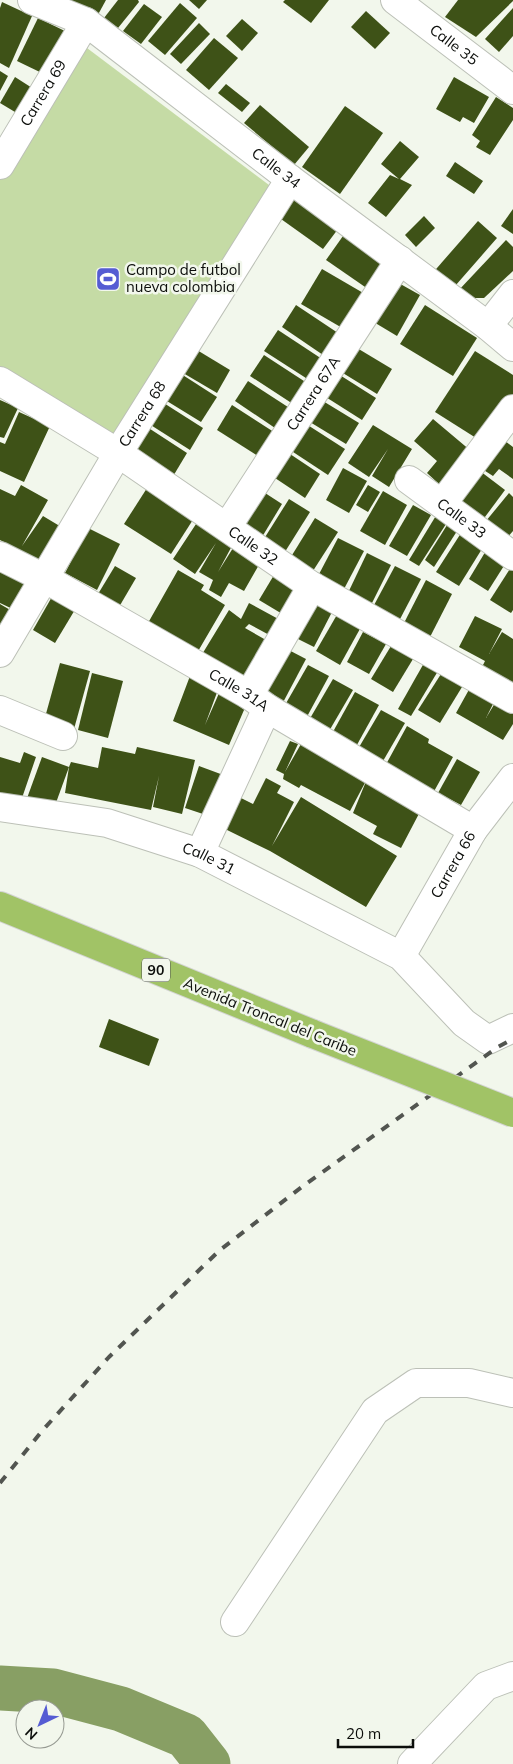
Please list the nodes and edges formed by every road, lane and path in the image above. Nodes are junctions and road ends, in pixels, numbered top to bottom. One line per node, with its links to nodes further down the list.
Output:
1 (32, 0): 3 (street, Calle 34)
2 (395, 0): 4 (street, Calle 35)
3 (86, 22): 5 (street, Carrera 69); 6 (street, Calle 34)
4 (513, 90)
5 (0, 165)
6 (290, 179): 7 (street, Calle 34); 13 (street, Carrera 68)
7 (400, 260): 9 (street, Calle 34); 16 (street, Carrera 67A)
8 (513, 294): 9 (street)
9 (488, 326): 10 (street, Calle 34)
10 (513, 347)
11 (0, 381): 13 (street, Calle 32)
12 (513, 409): 15 (street)
13 (118, 453): 16 (street, Calle 32); 19 (street, Carrera 68)
14 (409, 480): 15 (street, Calle 33)
15 (442, 504): 18 (street, Calle 33)
16 (227, 527): 20 (street, Calle 32)
17 (0, 556): 19 (street, Calle 31A)
18 (513, 556)
19 (44, 578): 21 (street, Carrera 68); 23 (street, Calle 31A)
20 (312, 586): 22 (street, Calle 32); 23 (street)
21 (0, 653)
22 (513, 700)
23 (258, 702): 28 (street, Calle 31A); 29 (street)
24 (0, 710): 25 (street)
25 (63, 736)
26 (513, 778): 28 (street, Carrera 66)
27 (0, 807): 29 (street, Calle 31)
28 (473, 830): 31 (street, Carrera 66)
29 (200, 854): 31 (street, Calle 31)
30 (0, 906): 33 (highway, Avenida Troncal del Caribe / 90, bridge)
31 (401, 956): 32 (street, Calle 31)
32 (513, 1028)
33 (513, 1113)
34 (513, 1392): 35 (street)
35 (235, 1622)
36 (513, 1676): 37 (street)
37 (412, 1764)

